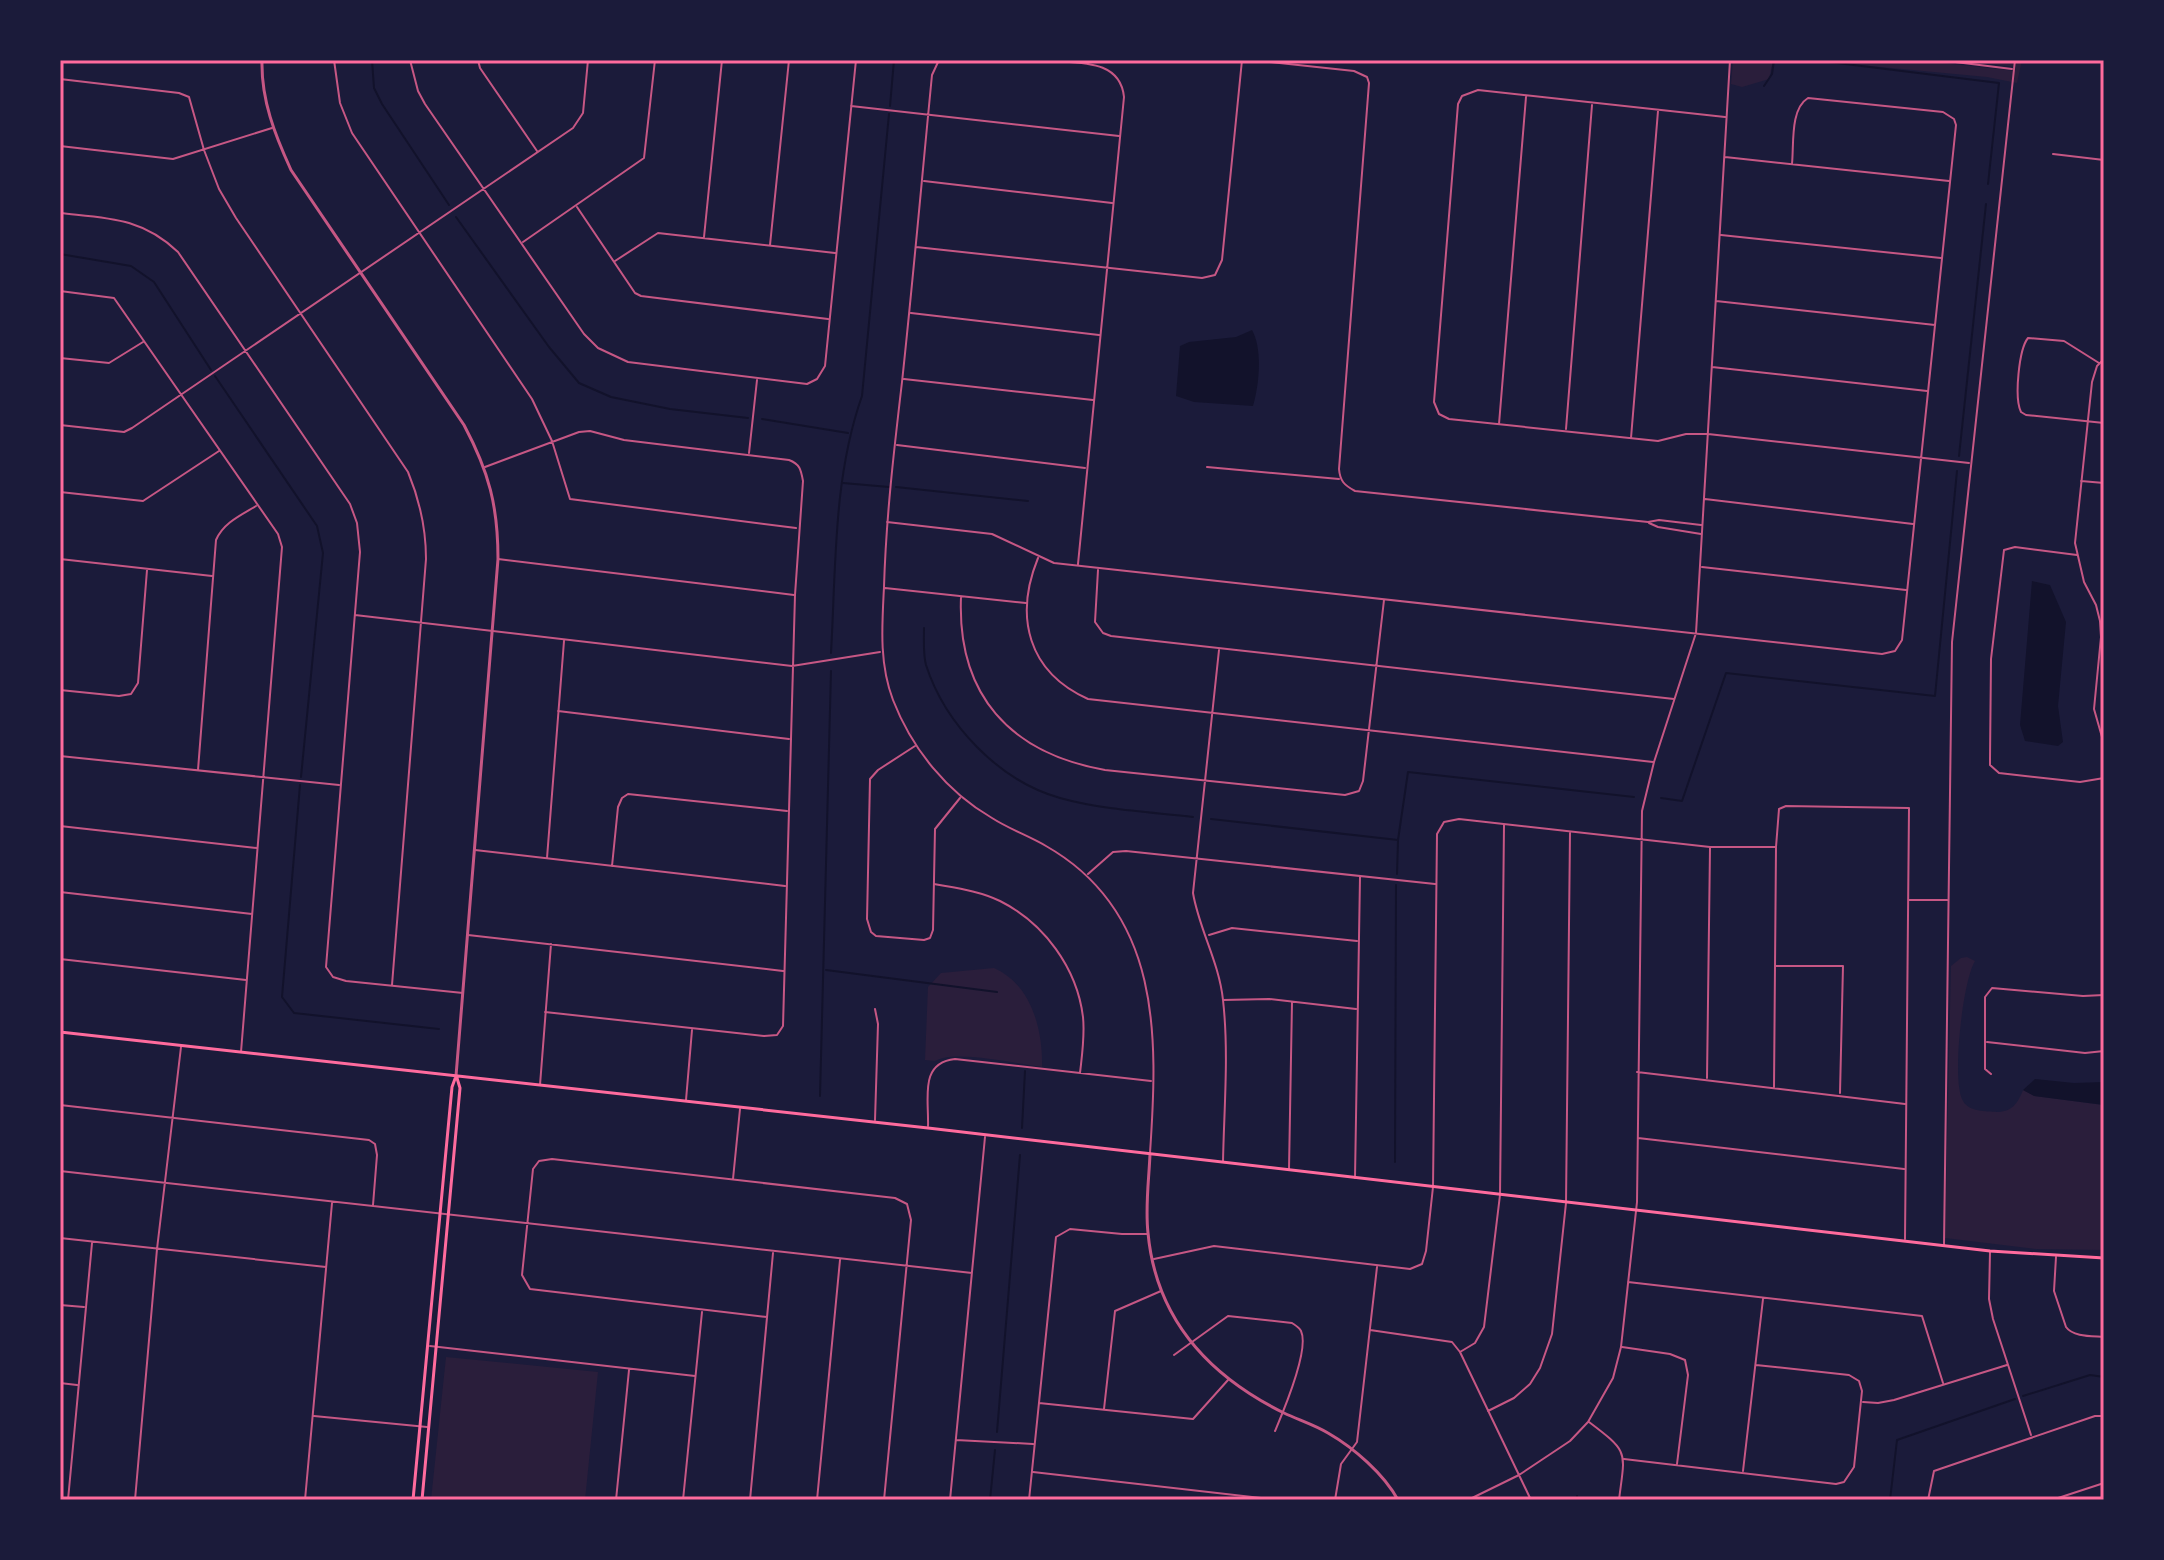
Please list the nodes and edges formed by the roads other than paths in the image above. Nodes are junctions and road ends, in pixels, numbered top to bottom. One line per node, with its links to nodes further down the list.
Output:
1 (262, 60): 25 (street)
2 (334, 60): 40 (street)
3 (410, 60): 36 (street)
4 (478, 60): 29 (street)
5 (588, 60): 29 (street)
6 (655, 60): 38 (street)
7 (722, 60): 42 (street)
8 (789, 60): 44 (street)
9 (856, 60): 21 (street)
10 (939, 60): 23 (street)
11 (1043, 60): 26 (street)
12 (1242, 60): 49 (street)
13 (1250, 60): 85 (street)
14 (1730, 60): 24 (street)
15 (1939, 60): 17 (street)
16 (2015, 60): 17 (street)
17 (2013, 69): 81 (street)
18 (60, 79): 28 (street)
19 (1526, 96): 20 (street); 71 (street); 71 (street)
20 (1592, 103): 22 (street); 73 (street)
21 (851, 106): 23 (street); 46 (street)
22 (1658, 110): 24 (street); 75 (street)
23 (928, 114): 26 (street); 34 (street)
24 (1726, 117): 31 (street)
25 (272, 128): 28 (street); 50 (street)
26 (1120, 136): 37 (street)
27 (60, 146): 28 (street)
28 (204, 150): 53 (street)
29 (537, 152): 36 (street)
30 (2053, 154): 32 (street)
31 (1724, 157): 33 (street); 41 (street)
32 (2104, 160)
33 (1792, 164): 35 (street); 35 (street)
34 (922, 180): 37 (street); 45 (street)
35 (1950, 182): 47 (street)
36 (484, 189): 40 (street); 43 (street)
37 (1113, 203): 49 (street)
38 (577, 207): 43 (street); 48 (street)
39 (60, 213): 59 (street)
40 (420, 232): 50 (street); 76 (street)
41 (1720, 235): 47 (street); 52 (street)
42 (704, 237): 44 (street); 48 (street)
43 (522, 243): 64 (street)
44 (770, 245): 46 (street)
45 (915, 246): 49 (street); 54 (street)
46 (836, 253): 55 (street)
47 (1942, 258): 56 (street)
48 (614, 262): 55 (street)
49 (1106, 269): 57 (street)
50 (361, 273): 53 (street); 82 (street)
51 (60, 291): 58 (street)
52 (1716, 301): 56 (street); 63 (street)
53 (301, 313): 59 (street); 113 (street)
54 (909, 313): 57 (street); 65 (street)
55 (829, 319): 64 (street)
56 (1936, 325): 66 (street)
57 (1100, 335): 68 (street)
58 (144, 341): 60 (street); 67 (street)
59 (246, 351): 67 (street); 112 (street)
60 (60, 358)
61 (2104, 359): 62 (street)
62 (2099, 363): 69 (street); 69 (street)
63 (1712, 367): 66 (street); 74 (street)
64 (758, 378): 79 (street)
65 (902, 379): 68 (street); 77 (street)
66 (1928, 391): 80 (street)
67 (181, 395): 72 (street); 78 (street)
68 (1094, 401): 84 (street)
69 (2088, 421): 70 (street); 86 (street)
70 (2104, 423)
71 (1499, 424): 73 (street)
72 (60, 425)
73 (1566, 431): 75 (street)
74 (1708, 434): 75 (street); 80 (street); 89 (street)
75 (1631, 438)
76 (552, 441): 79 (street); 82 (street); 95 (street)
77 (895, 445): 84 (street); 91 (street)
78 (220, 451): 88 (street); 90 (street)
79 (749, 455): 95 (street)
80 (1922, 457): 81 (street); 93 (street)
81 (1970, 464): 156 (street)
82 (485, 467): 100 (street)
83 (1207, 467): 85 (street)
84 (1087, 468): 101 (street)
85 (1340, 480): 92 (street)
86 (2081, 481): 87 (street); 97 (street)
87 (2104, 483)
88 (60, 492)
89 (1704, 499): 93 (street); 94 (street)
90 (257, 505): 105 (street); 132 (street)
91 (887, 522): 98 (street); 106 (street)
92 (1648, 522): 94 (street); 96 (street)
93 (1915, 524): 107 (street)
94 (1703, 525): 96 (street)
95 (797, 528): 108 (street)
96 (1702, 534): 102 (street)
97 (2077, 555): 127 (street); 133 (street)
98 (1039, 556): 101 (street); 111 (street)
99 (60, 559): 104 (street)
100 (498, 559): 108 (street); 114 (street)
101 (1078, 566): 103 (street)
102 (1700, 567): 107 (street); 115 (street)
103 (1098, 568): 110 (street); 117 (street)
104 (147, 570): 105 (street); 121 (street)
105 (213, 576): 131 (street)
106 (884, 588): 109 (street); 118 (street)
107 (1907, 590): 115 (street)
108 (795, 595): 120 (street)
109 (961, 597): 111 (street); 134 (street)
110 (1384, 599): 115 (street); 119 (street)
111 (1027, 603): 124 (street)
112 (355, 615): 113 (street); 135 (street)
113 (422, 622): 114 (street); 166 (street)
114 (492, 631): 116 (street); 145 (street)
115 (1696, 633): 122 (street)
116 (564, 640): 120 (street); 123 (street)
117 (1219, 649): 119 (street); 124 (street)
118 (882, 652): 120 (street); 128 (street)
119 (1376, 665): 122 (street); 125 (street)
120 (792, 666): 126 (street)
121 (60, 690)
122 (1675, 699): 130 (street)
123 (558, 711): 126 (street); 146 (street)
124 (1212, 714): 125 (street); 134 (street)
125 (1368, 731): 130 (street); 134 (street)
126 (790, 739): 137 (street)
127 (2104, 744)
128 (916, 745): 136 (street); 151 (street)
129 (60, 756): 131 (street)
130 (1654, 762): 141 (street)
131 (198, 770): 132 (street)
132 (264, 777): 135 (street); 144 (street)
133 (2104, 778)
134 (1205, 780): 147 (street)
135 (341, 785): 166 (street)
136 (961, 797): 149 (street); 151 (street)
137 (789, 811): 148 (street); 153 (street)
138 (1504, 825): 140 (street); 152 (street); 207 (street)
139 (60, 826): 144 (street)
140 (1570, 831): 141 (street); 209 (street)
141 (1641, 839): 142 (street); 180 (street)
142 (1710, 847): 143 (street); 184 (street)
143 (1776, 847): 155 (street); 163 (street)
144 (258, 848): 157 (street)
145 (475, 850): 146 (street); 158 (street)
146 (547, 858): 148 (street)
147 (1196, 858): 149 (street); 150 (street); 159 (street)
148 (612, 866): 153 (street)
149 (1086, 876): 185 (street)
150 (1360, 876): 152 (street); 160 (street)
151 (934, 884): 181 (street)
152 (1436, 884): 206 (street)
153 (787, 887): 164 (street)
154 (60, 892): 157 (street)
155 (1909, 900): 156 (street); 190 (street)
156 (1948, 900): 219 (street)
157 (253, 914): 165 (street)
158 (468, 935): 161 (street); 167 (street)
159 (1207, 935): 160 (street); 169 (street)
160 (1358, 941): 172 (street)
161 (551, 943): 164 (street); 173 (street)
162 (60, 959): 165 (street)
163 (1776, 966): 187 (street); 188 (street)
164 (784, 971): 174 (street)
165 (247, 980): 179 (street)
166 (392, 985): 167 (street)
167 (463, 993): 183 (street)
168 (2104, 995): 176 (street)
169 (1223, 1000): 170 (street); 199 (street)
170 (1292, 1002): 172 (street); 201 (street)
171 (875, 1009): 194 (street)
172 (1357, 1009): 203 (street)
173 (545, 1012): 174 (street); 186 (street)
174 (692, 1029): 189 (street)
175 (60, 1032): 177 (main road)
176 (1986, 1042): 178 (street); 182 (street)
177 (181, 1045): 179 (main road); 193 (street)
178 (2104, 1051)
179 (241, 1052): 183 (main road)
180 (1637, 1072): 184 (street); 197 (street)
181 (1080, 1074): 185 (street); 195 (street)
182 (1991, 1074)
183 (456, 1076): 186 (main road); 212 (main road); 213 (main road)
184 (1707, 1079): 187 (street)
185 (1152, 1081): 198 (street)
186 (540, 1085): 189 (main road)
187 (1774, 1087): 188 (street)
188 (1839, 1094): 190 (street)
189 (685, 1101): 192 (main road)
190 (1906, 1104): 200 (street)
191 (60, 1105): 193 (street)
192 (741, 1108): 194 (main road); 204 (street)
193 (172, 1117): 205 (street); 210 (street)
194 (875, 1123): 195 (main road)
195 (928, 1128): 196 (main road)
196 (986, 1135): 198 (main road); 230 (street)
197 (1638, 1138): 200 (street); 211 (street)
198 (1150, 1154): 199 (main road); 215 (street)
199 (1223, 1163): 201 (main road)
200 (1905, 1169): 217 (street)
201 (1289, 1170): 203 (main road)
202 (60, 1171): 205 (street)
203 (1355, 1178): 206 (main road)
204 (733, 1179): 214 (street); 227 (street)
205 (165, 1183): 208 (street); 220 (street)
206 (1433, 1187): 207 (main road); 228 (street)
207 (1500, 1195): 209 (main road); 244 (street)
208 (332, 1202): 210 (street); 229 (street)
209 (1566, 1203): 211 (main road); 257 (street)
210 (373, 1206): 212 (street)
211 (1636, 1211): 217 (main road); 231 (street)
212 (439, 1214): 213 (street); 241 (main road)
213 (448, 1215): 214 (street); 242 (main road)
214 (527, 1224): 221 (street); 236 (street)
215 (1148, 1234): 226 (street); 255 (street)
216 (60, 1238): 218 (street)
217 (1905, 1241): 219 (main road)
218 (92, 1242): 220 (street); 235 (street)
219 (1944, 1246): 222 (main road)
220 (157, 1249): 229 (street); 276 (street)
221 (773, 1251): 225 (street); 237 (street)
222 (1990, 1251): 223 (main road); 246 (street)
223 (2056, 1257): 224 (main road); 239 (street)
224 (2104, 1258)
225 (840, 1259): 227 (street); 283 (street)
226 (1153, 1260): 228 (street); 232 (street)
227 (907, 1266): 230 (street); 284 (street)
228 (1377, 1266): 238 (street)
229 (327, 1267): 259 (street)
230 (972, 1273): 266 (street)
231 (1628, 1282): 233 (street); 243 (street)
232 (1162, 1291): 240 (street); 256 (street)
233 (1763, 1298): 247 (street); 252 (street)
234 (60, 1305): 235 (street)
235 (85, 1308): 253 (street)
236 (702, 1310): 237 (street); 249 (street)
237 (767, 1317): 282 (street)
238 (1370, 1330): 244 (street); 268 (street)
239 (2104, 1337)
240 (1191, 1342): 245 (street); 250 (street); 258 (street)
241 (427, 1346): 242 (street); 262 (main road)
242 (436, 1347): 248 (street); 263 (main road)
243 (1621, 1347): 261 (street); 270 (street)
244 (1460, 1352): 257 (street)
245 (1174, 1355)
246 (2008, 1364): 252 (street); 265 (street)
247 (1756, 1365): 254 (street); 272 (street)
248 (629, 1369): 249 (street); 280 (street)
249 (695, 1376): 281 (street)
250 (1228, 1380): 256 (street); 258 (street)
251 (60, 1383): 253 (street)
252 (1943, 1383): 254 (street)
253 (78, 1385): 275 (street)
254 (1861, 1402): 272 (street)
255 (1038, 1403): 256 (street); 267 (street)
256 (1104, 1410)
257 (1488, 1411): 273 (street)
258 (1283, 1412): 264 (street); 268 (street)
259 (313, 1416): 262 (street); 277 (street)
260 (2104, 1416): 265 (street)
261 (1588, 1422): 269 (street); 273 (street)
262 (420, 1426): 263 (street); 278 (main road)
263 (429, 1427): 279 (main road)
264 (1275, 1431)
265 (2031, 1436): 293 (street)
266 (956, 1440): 267 (street); 285 (street)
267 (1034, 1444): 271 (street)
268 (1351, 1450): 288 (street); 289 (street)
269 (1624, 1459): 270 (street); 292 (street)
270 (1677, 1465): 272 (street)
271 (1032, 1472): 286 (street); 287 (street)
272 (1743, 1473)
273 (1519, 1475): 290 (street); 291 (street)
274 (2104, 1483): 294 (street)
275 (68, 1500)
276 (135, 1500)
277 (305, 1500)
278 (413, 1500)
279 (422, 1500)
280 (616, 1500)
281 (683, 1500)
282 (750, 1500)
283 (817, 1500)
284 (884, 1500)
285 (950, 1500)
286 (1029, 1500)
287 (1279, 1500)
288 (1335, 1500)
289 (1398, 1500)
290 (1468, 1500)
291 (1531, 1500)
292 (1619, 1500)
293 (1928, 1500)
294 (2052, 1500)

